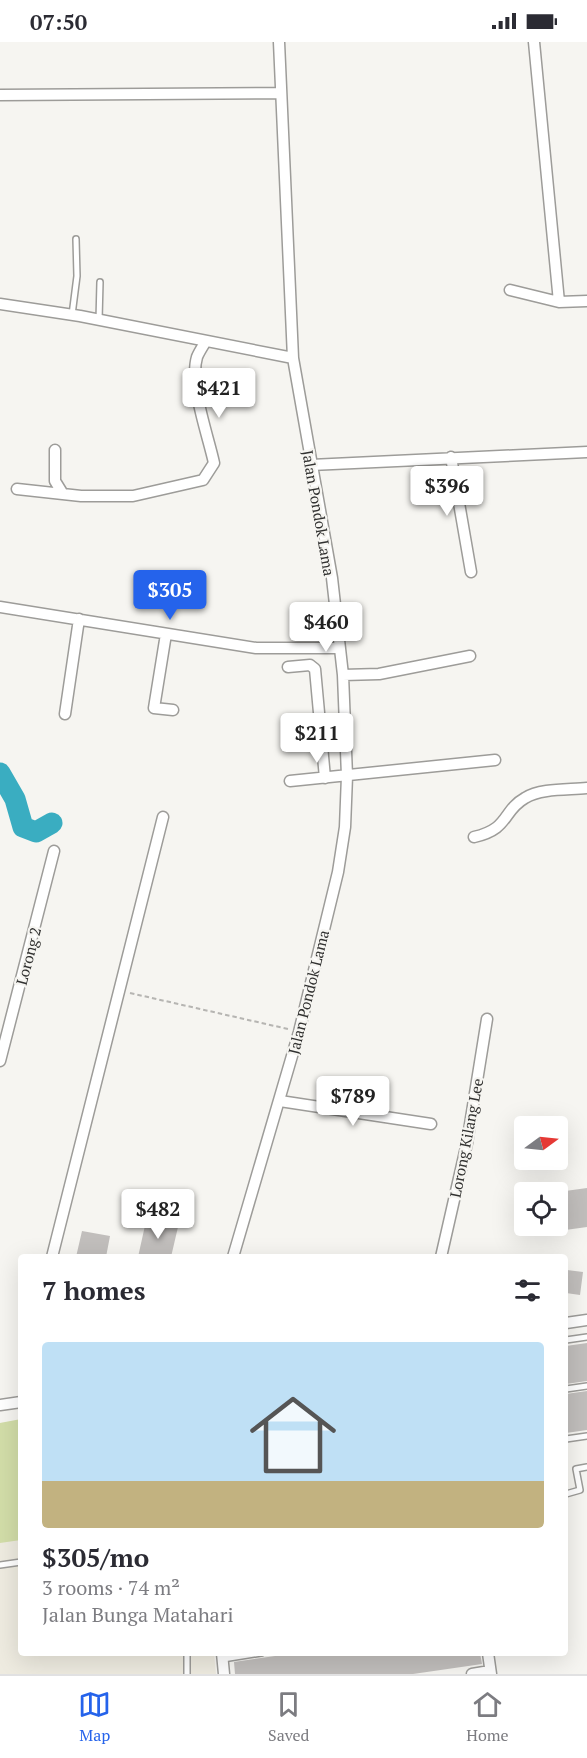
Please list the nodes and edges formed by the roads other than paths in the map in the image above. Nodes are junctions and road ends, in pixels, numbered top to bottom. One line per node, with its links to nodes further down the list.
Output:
1 (279, 42): 3 (street, Jalan Pondok Lama)
2 (534, 42): 9 (street)
3 (281, 93): 4 (street); 14 (street, Jalan Pondok Lama)
4 (0, 95)
5 (76, 239): 11 (lane)
6 (100, 282): 12 (lane)
7 (510, 290): 9 (street)
8 (587, 301): 9 (street)
9 (560, 302)
10 (0, 304): 11 (street)
11 (72, 315): 12 (street)
12 (99, 320): 13 (street)
13 (206, 341): 14 (street); 20 (street)
14 (293, 358): 18 (street, Jalan Pondok Lama)
15 (55, 450): 20 (street)
16 (587, 452): 17 (street)
17 (451, 457): 18 (street); 21 (street)
18 (310, 465): 25 (street, Jalan Pondok Lama)
19 (17, 489): 20 (street)
20 (63, 494)
21 (471, 572)
22 (0, 607): 23 (street)
23 (79, 619): 24 (street); 30 (street)
24 (166, 634): 25 (street); 29 (street)
25 (340, 648): 28 (street, Jalan Pondok Lama)
26 (470, 656): 28 (street)
27 (288, 668): 32 (street)
28 (343, 675): 31 (street, Jalan Pondok Lama)
29 (173, 710)
30 (65, 714)
31 (345, 720): 32 (street); 34 (street, Jalan Pondok Lama)
32 (321, 723): 35 (street)
33 (495, 760): 34 (street)
34 (348, 776): 35 (street); 43 (street, Jalan Pondok Lama)
35 (325, 778): 36 (street)
36 (290, 781)
37 (587, 788): 39 (street)
38 (163, 817): 45 (street)
39 (474, 837)
40 (54, 851): 42 (street, Lorong 2)
41 (487, 1019): 47 (street, Lorong Kilang Lee)
42 (0, 1061)
43 (280, 1101): 44 (street); 46 (street, Jalan Pondok Lama)
44 (431, 1124)
45 (53, 1254)
46 (234, 1254)
47 (442, 1254)
48 (587, 1320): 49 (street)
49 (568, 1323)
50 (587, 1336): 51 (lane)
51 (568, 1340)
52 (587, 1386): 53 (lane)
53 (568, 1389)
54 (18, 1402): 55 (street)
55 (0, 1405)
56 (587, 1436): 57 (lane)
57 (568, 1439)
58 (587, 1467): 59 (lane)
59 (568, 1493)
60 (18, 1562): 61 (lane)
61 (0, 1565)
62 (187, 1656): 66 (lane)
63 (222, 1656): 67 (street)
64 (488, 1656): 65 (street)
65 (491, 1673): 68 (street)
66 (187, 1674)
67 (224, 1674)
68 (472, 1674)

